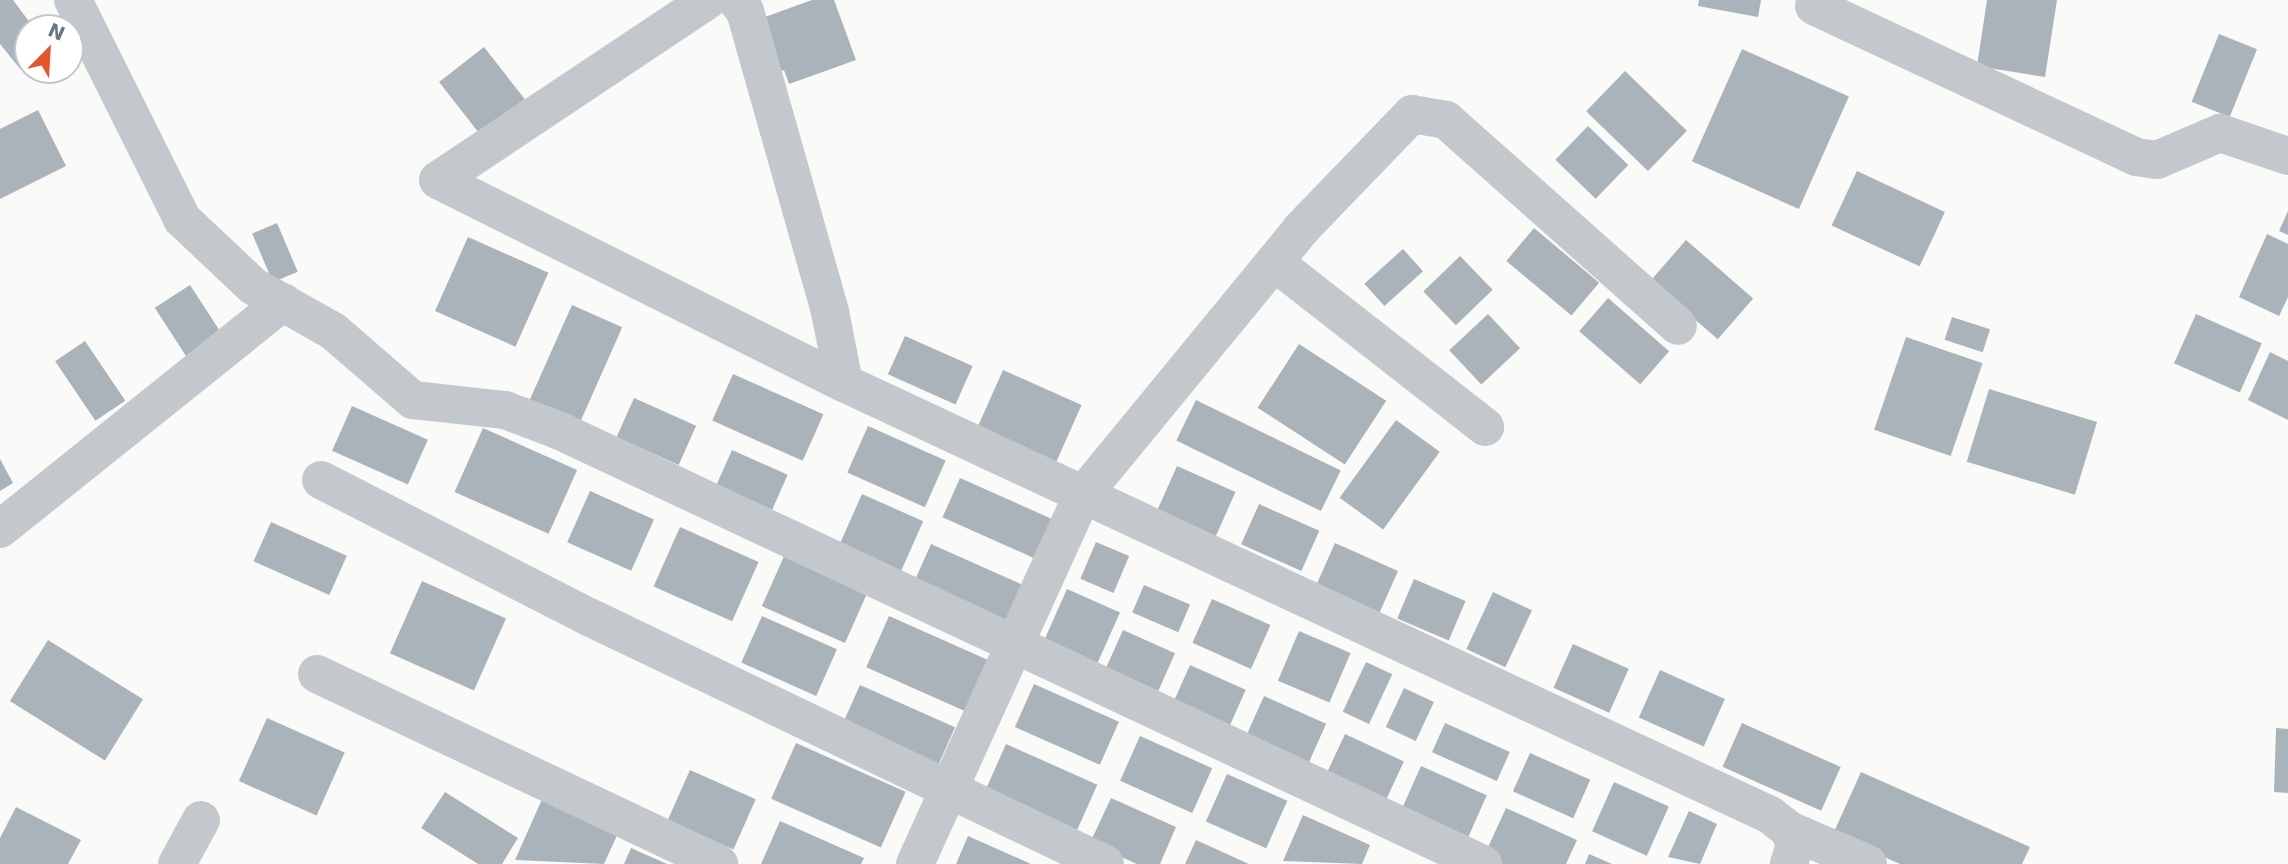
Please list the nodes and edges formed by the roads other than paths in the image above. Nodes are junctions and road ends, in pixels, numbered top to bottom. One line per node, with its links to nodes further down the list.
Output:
1 (73, 0): 7 (street)
2 (708, 0): 9 (street)
3 (736, 0): 9 (street)
4 (1814, 6): 5 (street)
5 (2288, 156)
6 (1274, 262): 8 (street); 10 (street); 12 (street)
7 (283, 302): 13 (street); 14 (street)
8 (1678, 326)
9 (844, 383): 12 (street)
10 (1485, 427)
11 (321, 480): 16 (street)
12 (1082, 496): 14 (street); 18 (street)
13 (0, 529)
14 (1016, 644): 16 (street); 23 (street)
15 (317, 674): 20 (street)
16 (952, 790): 21 (street); 22 (street)
17 (201, 820): 19 (street)
18 (1789, 847): 24 (street)
19 (177, 864)
20 (719, 864)
21 (915, 864)
22 (1105, 864)
23 (1483, 864)
24 (1868, 864)

